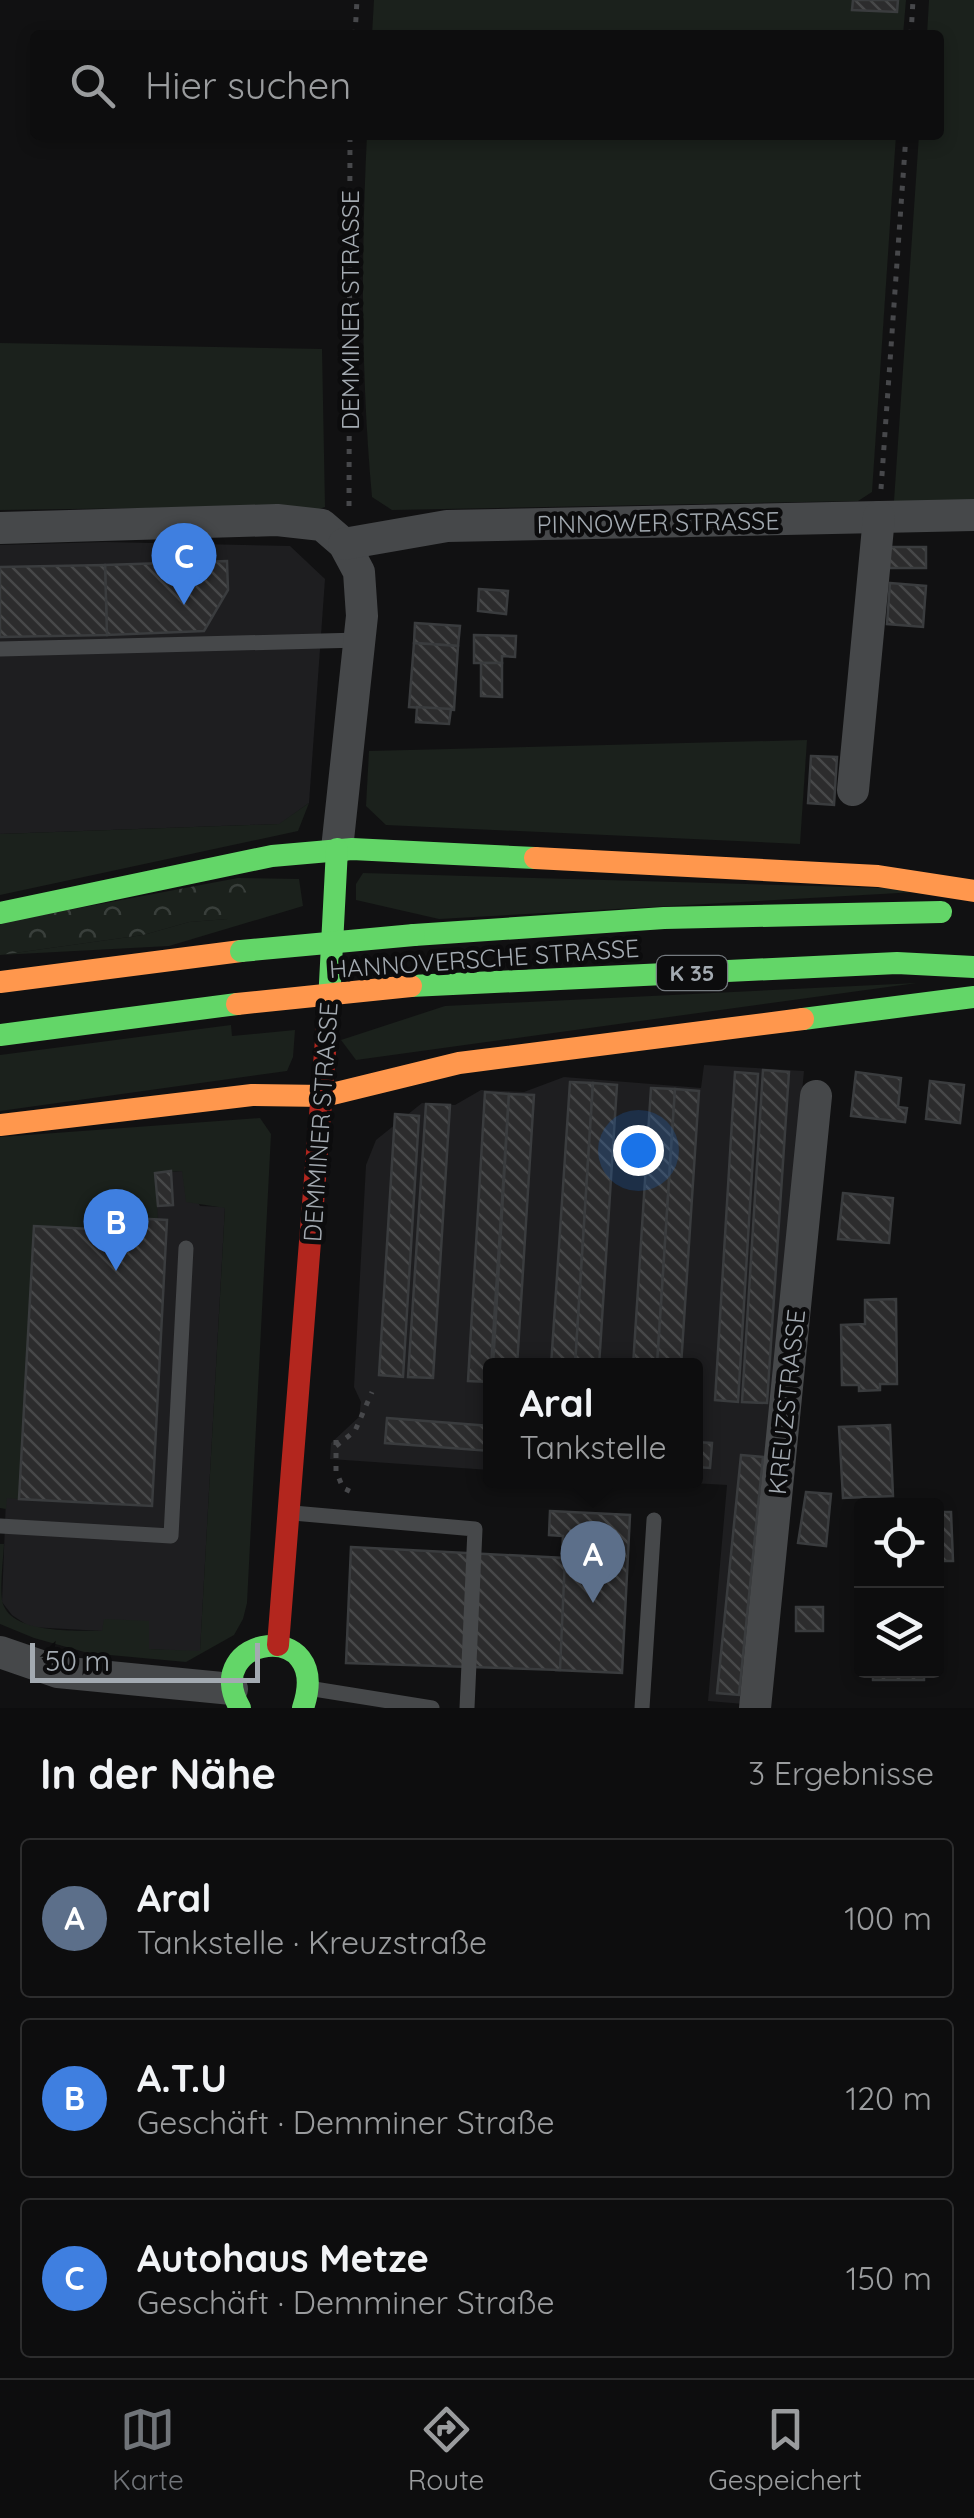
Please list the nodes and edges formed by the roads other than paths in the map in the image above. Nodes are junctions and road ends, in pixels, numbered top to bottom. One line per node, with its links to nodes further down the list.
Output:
1 (974, 515): 2 (street, PINNOWER STRASSE)
2 (880, 517): 4 (street, PINNOWER STRASSE); 7 (street)
3 (0, 528): 4 (street)
4 (344, 544): 5 (street, DEMMINER STRASSE)
5 (360, 640): 6 (lane); 8 (street, DEMMINER STRASSE)
6 (0, 649)
7 (853, 790)
8 (337, 850): 9 (main road); 11 (main road); 16 (main road, DEMMINER STRASSE)
9 (974, 891)
10 (974, 912): 13 (main road, HANNOVERSCHE STRASSE / K 35, bridge)
11 (0, 913)
12 (974, 966): 15 (main road, HANNOVERSCHE STRASSE / K 35, bridge)
13 (0, 982)
14 (974, 997): 16 (main road)
15 (0, 1035)
16 (324, 1096): 18 (main road); 20 (main road, DEMMINER STRASSE)
17 (816, 1096): 32 (street, KREUZSTRASSE)
18 (0, 1125)
19 (186, 1248): 22 (lane)
20 (289, 1512): 23 (main road, DEMMINER STRASSE); 30 (lane)
21 (654, 1520): 31 (lane)
22 (0, 1526)
23 (278, 1645): 25 (main road); 26 (main road)
24 (0, 1652): 25 (street)
25 (236, 1698)
26 (306, 1698): 27 (lane)
27 (382, 1698): 28 (lane); 29 (lane)
28 (361, 1708)
29 (432, 1708)
30 (467, 1708)
31 (642, 1708)
32 (756, 1708)

